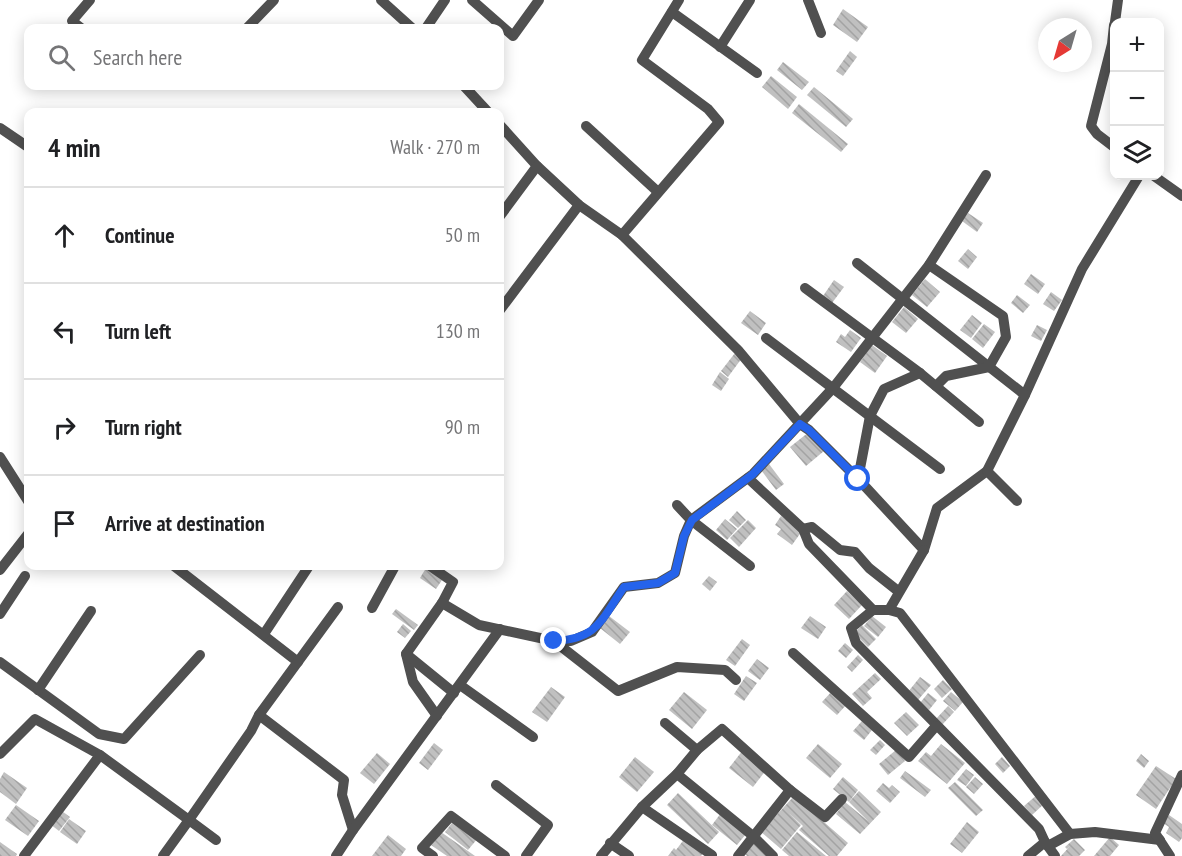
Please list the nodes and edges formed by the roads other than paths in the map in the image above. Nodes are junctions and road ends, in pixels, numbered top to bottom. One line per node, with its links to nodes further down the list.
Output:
1 (90, 0): 13 (street)
2 (274, 0): 14 (street)
3 (381, 0): 15 (street)
4 (445, 0): 16 (street)
5 (472, 0): 17 (street)
6 (539, 0): 18 (street)
7 (679, 0): 11 (street)
8 (750, 0): 20 (street)
9 (808, 0): 19 (street)
10 (1118, 0): 12 (street)
11 (672, 12): 20 (street); 34 (street)
12 (1116, 18)
13 (76, 24)
14 (251, 24)
15 (408, 24)
16 (429, 24)
17 (499, 24)
18 (504, 28)
19 (821, 33)
20 (720, 47): 22 (street)
21 (1110, 52): 29 (street)
22 (757, 73)
23 (468, 90): 24 (street)
24 (484, 108)
25 (586, 126): 34 (street)
26 (0, 128): 28 (street)
27 (504, 134): 30 (street)
28 (24, 144)
29 (1110, 144)
30 (537, 166): 36 (street); 37 (street)
31 (986, 175): 40 (street)
32 (1137, 180): 50 (street)
33 (1160, 180): 35 (street)
34 (658, 192): 38 (street)
35 (1182, 196)
36 (579, 205): 38 (street); 43 (street)
37 (504, 211)
38 (622, 235): 53 (street)
39 (857, 263): 42 (street)
40 (929, 265): 42 (street); 46 (street)
41 (805, 288): 45 (street)
42 (903, 299): 45 (street); 46 (street)
43 (504, 305)
44 (766, 338): 49 (street)
45 (871, 338): 47 (street); 49 (street)
46 (989, 367): 48 (street); 50 (street)
47 (920, 373): 48 (street); 51 (street)
48 (936, 386): 52 (street)
49 (833, 388): 51 (street); 53 (street)
50 (1024, 395): 56 (street)
51 (870, 416): 55 (street); 58 (street)
52 (979, 422)
53 (800, 424): 57 (street); 58 (street)
54 (0, 457): 59 (street)
55 (940, 469)
56 (987, 471): 60 (street); 65 (street)
57 (748, 478): 62 (street); 63 (street)
58 (858, 479): 65 (street)
59 (24, 495)
60 (1017, 501)
61 (677, 505): 62 (street)
62 (692, 520): 66 (street); 83 (street)
63 (803, 530): 73 (street); 77 (street)
64 (24, 539): 67 (street)
65 (924, 550): 73 (street)
66 (750, 566)
67 (0, 570)
68 (179, 570): 82 (street)
69 (304, 570): 82 (street)
70 (394, 570): 76 (street)
71 (436, 570): 74 (street)
72 (24, 576): 80 (street)
73 (898, 591): 78 (street)
74 (442, 603): 81 (street); 85 (street)
75 (338, 607): 88 (street)
76 (372, 608)
77 (873, 610): 78 (street); 95 (street)
78 (889, 610): 111 (street)
79 (91, 611): 91 (street)
80 (0, 614)
81 (500, 629): 83 (street); 90 (street)
82 (264, 634): 88 (street)
83 (554, 641): 89 (street)
84 (793, 653): 95 (street)
85 (406, 654): 90 (street); 93 (street)
86 (200, 655): 96 (street)
87 (0, 662): 91 (street)
88 (298, 662): 92 (street)
89 (736, 680)
90 (457, 689): 93 (street); 97 (street)
91 (38, 690): 96 (street)
92 (259, 715): 109 (street); 110 (street)
93 (437, 716): 110 (street)
94 (665, 723): 99 (street)
95 (936, 726): 116 (street)
96 (99, 734): 98 (street)
97 (533, 737)
98 (88, 748): 100 (street); 101 (street)
99 (697, 750): 102 (street); 105 (street)
100 (0, 754)
101 (100, 755): 109 (street); 118 (street)
102 (677, 774): 108 (street); 112 (street)
103 (1182, 775): 106 (street)
104 (496, 785): 123 (street)
105 (790, 790): 107 (street); 112 (street)
106 (1179, 792): 114 (street)
107 (842, 799)
108 (642, 807): 115 (street); 117 (street)
109 (189, 820): 113 (street); 119 (street)
110 (353, 830): 120 (street)
111 (1070, 834): 114 (street); 116 (street)
112 (753, 836): 126 (street); 127 (street)
113 (216, 840)
114 (1160, 840): 130 (street)
115 (610, 843): 124 (street); 125 (street)
116 (1047, 844): 128 (street); 129 (street)
117 (712, 855)
118 (24, 856)
119 (163, 856)
120 (336, 856)
121 (433, 856): 122 (street)
122 (505, 856)
123 (526, 856)
124 (601, 856)
125 (629, 856)
126 (738, 856)
127 (773, 856)
128 (1028, 856)
129 (1056, 856)
130 (1170, 856)

